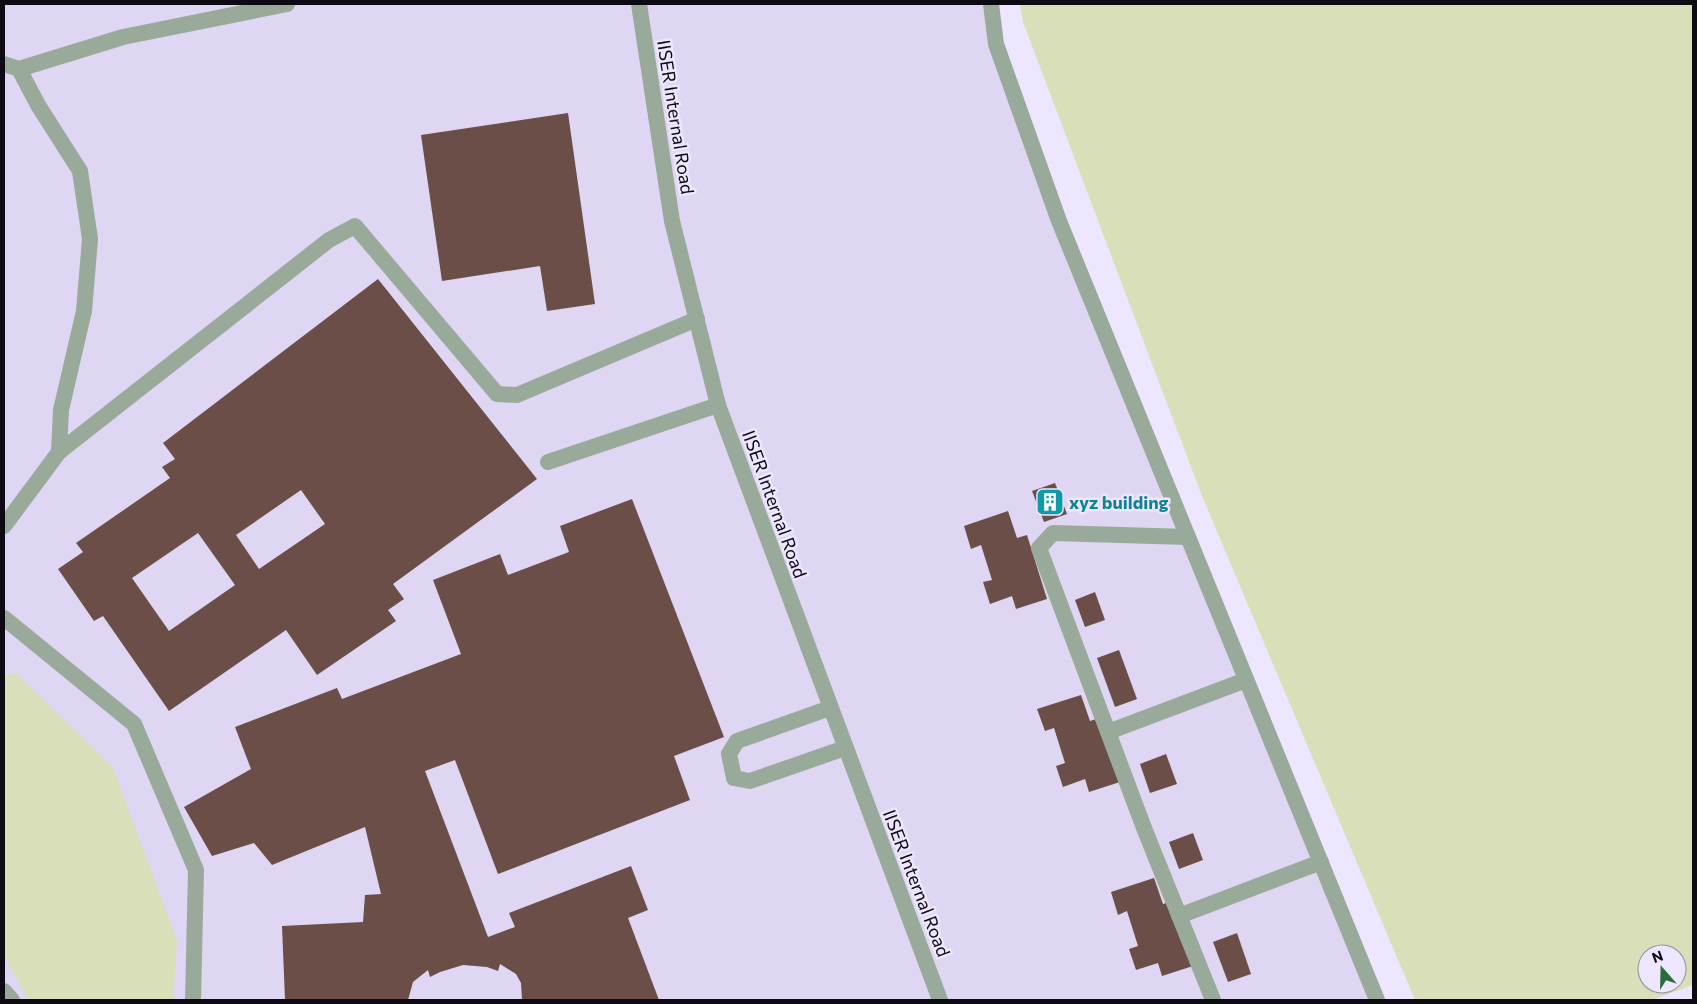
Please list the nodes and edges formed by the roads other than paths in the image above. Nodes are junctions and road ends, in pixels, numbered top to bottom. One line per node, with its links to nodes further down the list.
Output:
1 (287, 4): 4 (lane)
2 (639, 4): 5 (lane, IISER Internal Road)
3 (991, 4): 10 (lane)
4 (12, 66): 7 (lane)
5 (697, 319): 6 (lane, IISER Internal Road); 7 (lane)
6 (718, 405): 8 (lane); 13 (lane, IISER Internal Road)
7 (59, 452): 9 (lane)
8 (548, 462)
9 (4, 526)
10 (1188, 538): 12 (lane); 14 (lane)
11 (4, 618): 20 (lane)
12 (1246, 680): 14 (lane); 16 (lane)
13 (830, 708): 15 (lane, IISER Internal Road); 15 (lane)
14 (1108, 732): 17 (lane)
15 (845, 748): 21 (lane, IISER Internal Road)
16 (1321, 862): 17 (lane); 23 (lane)
17 (1180, 916): 22 (lane)
18 (4, 991): 19 (lane)
19 (12, 1000)
20 (193, 1000)
21 (940, 1000)
22 (1213, 1000)
23 (1378, 1000)

